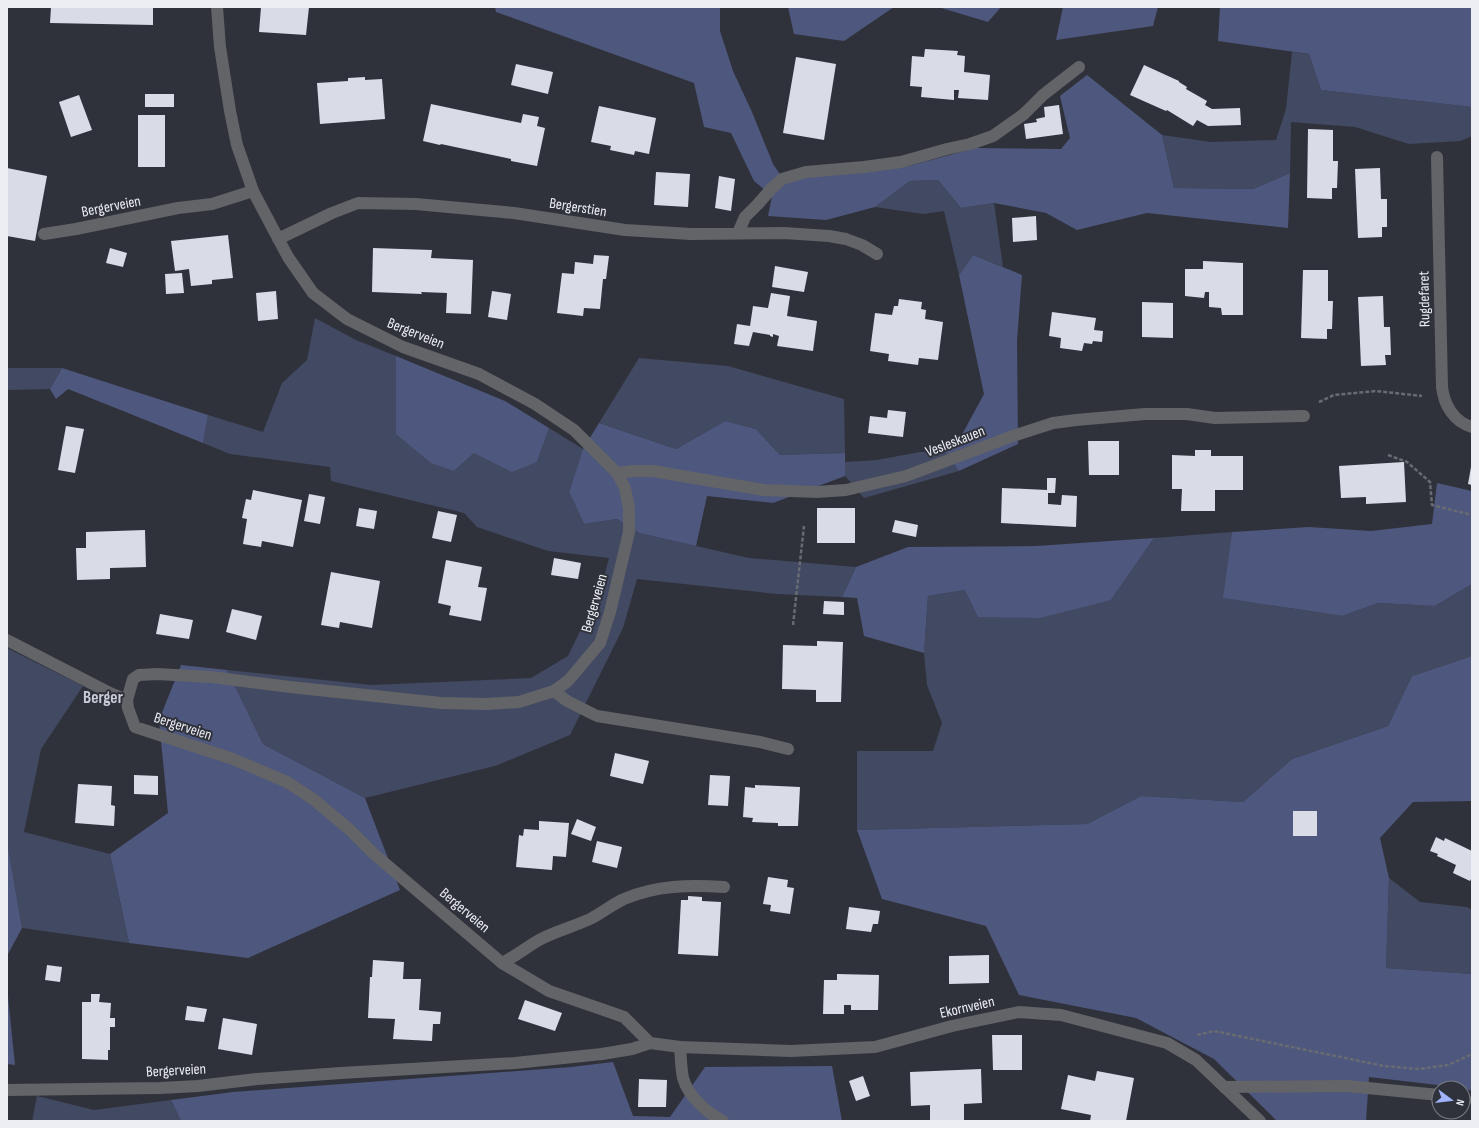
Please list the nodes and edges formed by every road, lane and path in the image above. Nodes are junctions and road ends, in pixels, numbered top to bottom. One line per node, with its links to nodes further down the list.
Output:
1 (217, 7): 4 (street, Bergerveien)
2 (1079, 67): 5 (street)
3 (1437, 157): 9 (street, Rugdefaret)
4 (253, 191): 6 (street, Bergerveien); 7 (street, Bergerveien)
5 (738, 233): 7 (street, Bergerstien); 8 (street, Bergerstien)
6 (44, 234)
7 (278, 239): 13 (street, Bergerveien)
8 (876, 254)
9 (1443, 398): 10 (path); 11 (street, Rugdefaret)
10 (1304, 416): 13 (street, Vesleskauen)
11 (1472, 427)
12 (1388, 455): 14 (path)
13 (617, 474): 18 (street, Bergerveien)
14 (1472, 515)
15 (804, 526): 16 (path)
16 (793, 625)
17 (7, 640): 19 (street)
18 (554, 691): 19 (street, Bergerveien); 20 (street)
19 (127, 700): 22 (street, Bergerveien)
20 (788, 749)
21 (724, 887): 22 (street)
22 (502, 963): 23 (street, Bergerveien)
23 (650, 1043): 25 (street, Ekornveien); 28 (street, Bergerveien)
24 (1167, 1043): 25 (street, Ekornveien); 26 (path); 27 (street, Ekornveien)
25 (680, 1047): 30 (street)
26 (1472, 1054)
27 (1224, 1086): 29 (street); 31 (street, Ekornveien)
28 (7, 1090)
29 (1431, 1094)
30 (723, 1121)
31 (1260, 1121)

